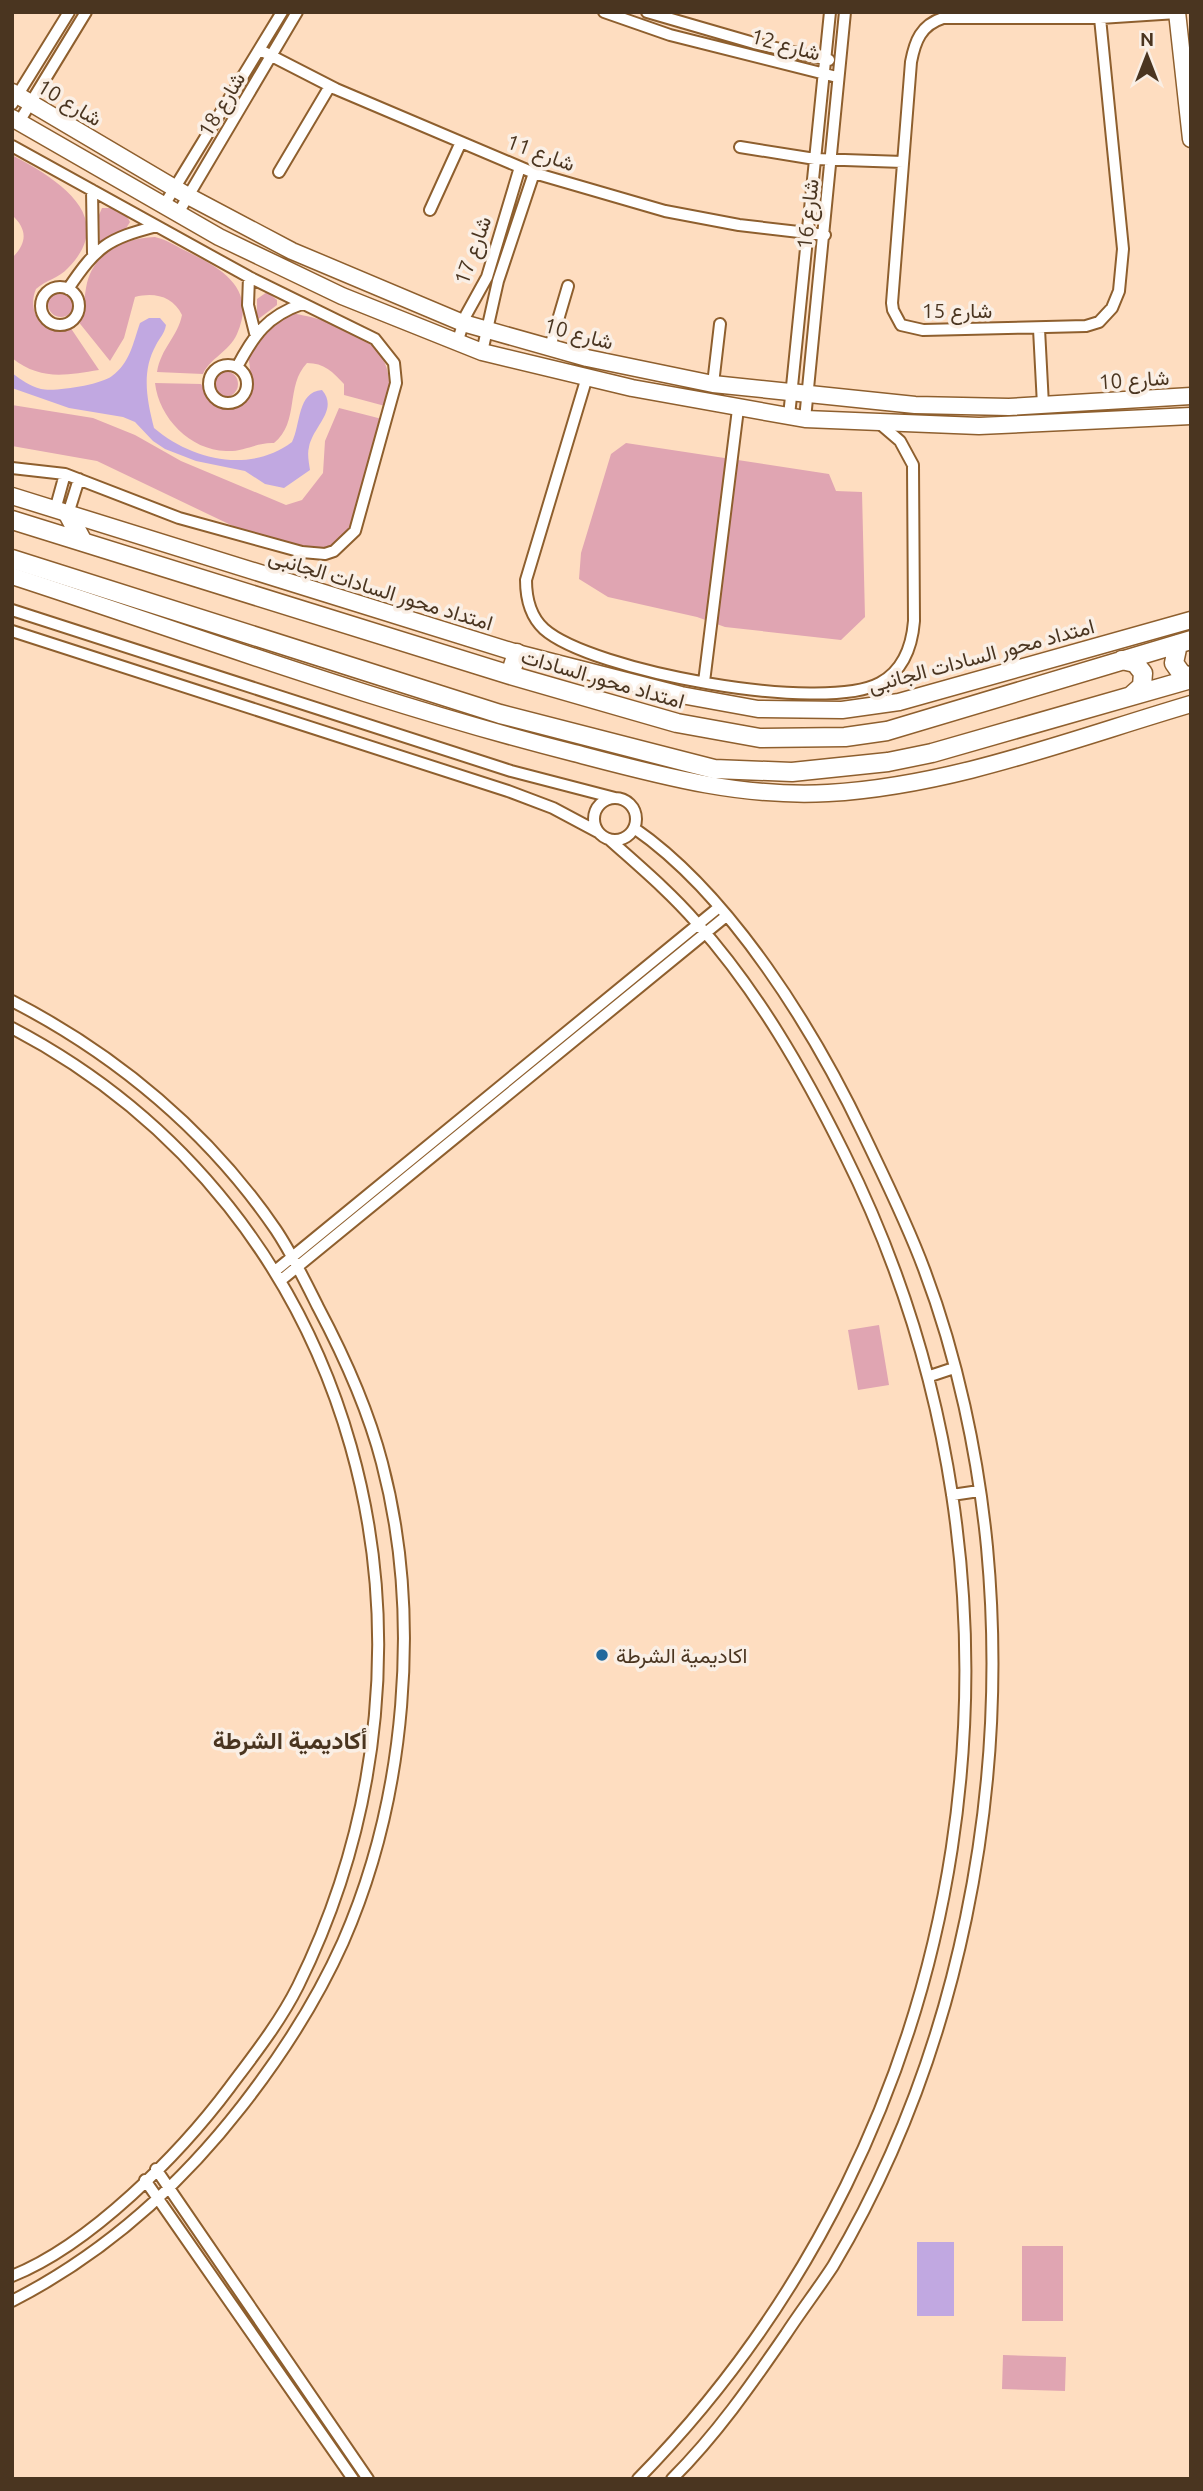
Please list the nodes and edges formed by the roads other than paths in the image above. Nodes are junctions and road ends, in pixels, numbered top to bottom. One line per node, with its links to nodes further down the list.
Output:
1 (69, 12): 20 (street)
2 (86, 12): 20 (street)
3 (282, 12): 13 (street, شارع 18)
4 (297, 12): 14 (street, شارع 18)
5 (604, 12): 12 (street, شارع 12)
6 (646, 12): 11 (street, شارع 12)
7 (830, 12): 15 (street, شارع 16)
8 (845, 12): 16 (street, شارع 16)
9 (1177, 13): 10 (street, شارع 15); 22 (street)
10 (1100, 18): 28 (street, شارع 15); 46 (street, شارع 15)
11 (676, 22): 12 (street); 15 (street, شارع 12)
12 (670, 35): 17 (street, شارع 12)
13 (260, 50): 14 (street, شارع 11); 33 (street, شارع 18)
14 (272, 57): 19 (street, شارع 11); 33 (street, شارع 18)
15 (824, 59): 16 (street, شارع 12); 17 (street, شارع 16)
16 (839, 61): 18 (street, شارع 16)
17 (823, 74): 18 (street, شارع 12); 26 (street, شارع 16)
18 (837, 77): 27 (street, شارع 16)
19 (330, 86): 23 (street, شارع 11); 30 (street)
20 (18, 98): 21 (street); 33 (street, شارع 10)
21 (16, 120): 35 (street, شارع 10)
22 (1191, 139)
23 (461, 142): 29 (street, شارع 11); 34 (street)
24 (12, 146): 32 (street)
25 (740, 147): 26 (street)
26 (815, 159): 27 (street); 37 (street, شارع 16)
27 (831, 159): 28 (street); 38 (street, شارع 16)
28 (904, 162): 46 (street, شارع 15)
29 (520, 167): 31 (street, شارع 11); 44 (street, شارع 17)
30 (279, 172)
31 (534, 173): 37 (street, شارع 11); 47 (street, شارع 17)
32 (92, 190): 36 (street); 39 (street)
33 (181, 192): 35 (street, شارع 18); 44 (street, شارع 10)
34 (430, 210)
35 (170, 211): 49 (street, شارع 10)
36 (158, 226): 39 (street); 40 (street)
37 (809, 233): 38 (street, شارع 11); 55 (street, شارع 16)
38 (825, 234): 55 (street, شارع 16)
39 (93, 253): 42 (street)
40 (249, 277): 43 (street); 48 (street)
41 (568, 286): 50 (street)
42 (68, 289)
43 (302, 304): 48 (street); 64 (street)
44 (463, 323): 47 (street, شارع 10); 49 (street, شارع 17)
45 (720, 324): 54 (street)
46 (1039, 329): 57 (street)
47 (488, 331): 50 (street, شارع 10); 51 (street, شارع 17)
48 (255, 333): 52 (street)
49 (457, 343): 51 (street, شارع 10)
50 (550, 347): 54 (street, شارع 10)
51 (481, 352): 53 (street, شارع 10)
52 (237, 367)
53 (587, 377): 58 (street, شارع 10); 79 (street)
54 (713, 384): 55 (street, شارع 10)
55 (799, 394): 57 (street, شارع 10); 60 (street, شارع 16); 60 (street, شارع 16)
56 (1191, 396): 57 (street, شارع 10)
57 (1043, 405)
58 (738, 409): 60 (street, شارع 10); 79 (street)
59 (1191, 416): 61 (street, شارع 10)
60 (797, 417): 61 (street, شارع 10)
61 (878, 422): 79 (street)
62 (12, 468): 63 (street)
63 (65, 474): 64 (street); 66 (street)
64 (79, 479): 66 (street)
65 (12, 496): 66 (street, امتداد محور السادات الجانبى)
66 (62, 512): 68 (main road); 75 (street, امتداد محور السادات الجانبى)
67 (12, 520): 68 (main road, امتداد محور السادات)
68 (83, 542): 77 (main road, امتداد محور السادات)
69 (12, 559): 80 (main road)
70 (12, 576): 81 (street)
71 (12, 610): 82 (street)
72 (1191, 620): 75 (street, امتداد محور السادات الجانبى)
73 (12, 631): 84 (street)
74 (1184, 642): 76 (main road, امتداد محور السادات); 78 (main road)
75 (517, 653): 77 (main road)
76 (1122, 660): 77 (main road, امتداد محور السادات); 80 (main road)
77 (510, 675)
78 (1191, 678): 80 (main road)
79 (704, 682)
80 (1132, 695)
81 (1191, 704)
82 (615, 798): 83 (street); 84 (street)
83 (634, 828): 85 (street); 86 (street)
84 (598, 832): 85 (street)
85 (610, 839): 87 (street)
86 (721, 912): 87 (street); 92 (street)
87 (703, 930): 90 (street); 93 (street)
88 (12, 1001): 90 (street)
89 (12, 1028): 91 (street)
90 (294, 1262): 91 (street); 94 (street)
91 (278, 1276): 95 (street)
92 (954, 1368): 93 (street); 96 (street)
93 (930, 1376): 97 (street)
94 (383, 1469): 95 (street); 102 (street)
95 (360, 1477): 98 (street)
96 (979, 1491): 97 (street); 101 (street)
97 (953, 1495): 99 (street)
98 (156, 2169): 100 (street); 102 (street)
99 (854, 2174): 101 (street); 108 (street)
100 (145, 2180): 103 (street); 104 (street)
101 (877, 2182): 109 (street)
102 (168, 2188): 103 (street); 107 (street)
103 (158, 2198): 105 (street); 106 (street)
104 (12, 2276)
105 (12, 2301)
106 (353, 2479)
107 (369, 2479)
108 (638, 2479)
109 (672, 2479)

